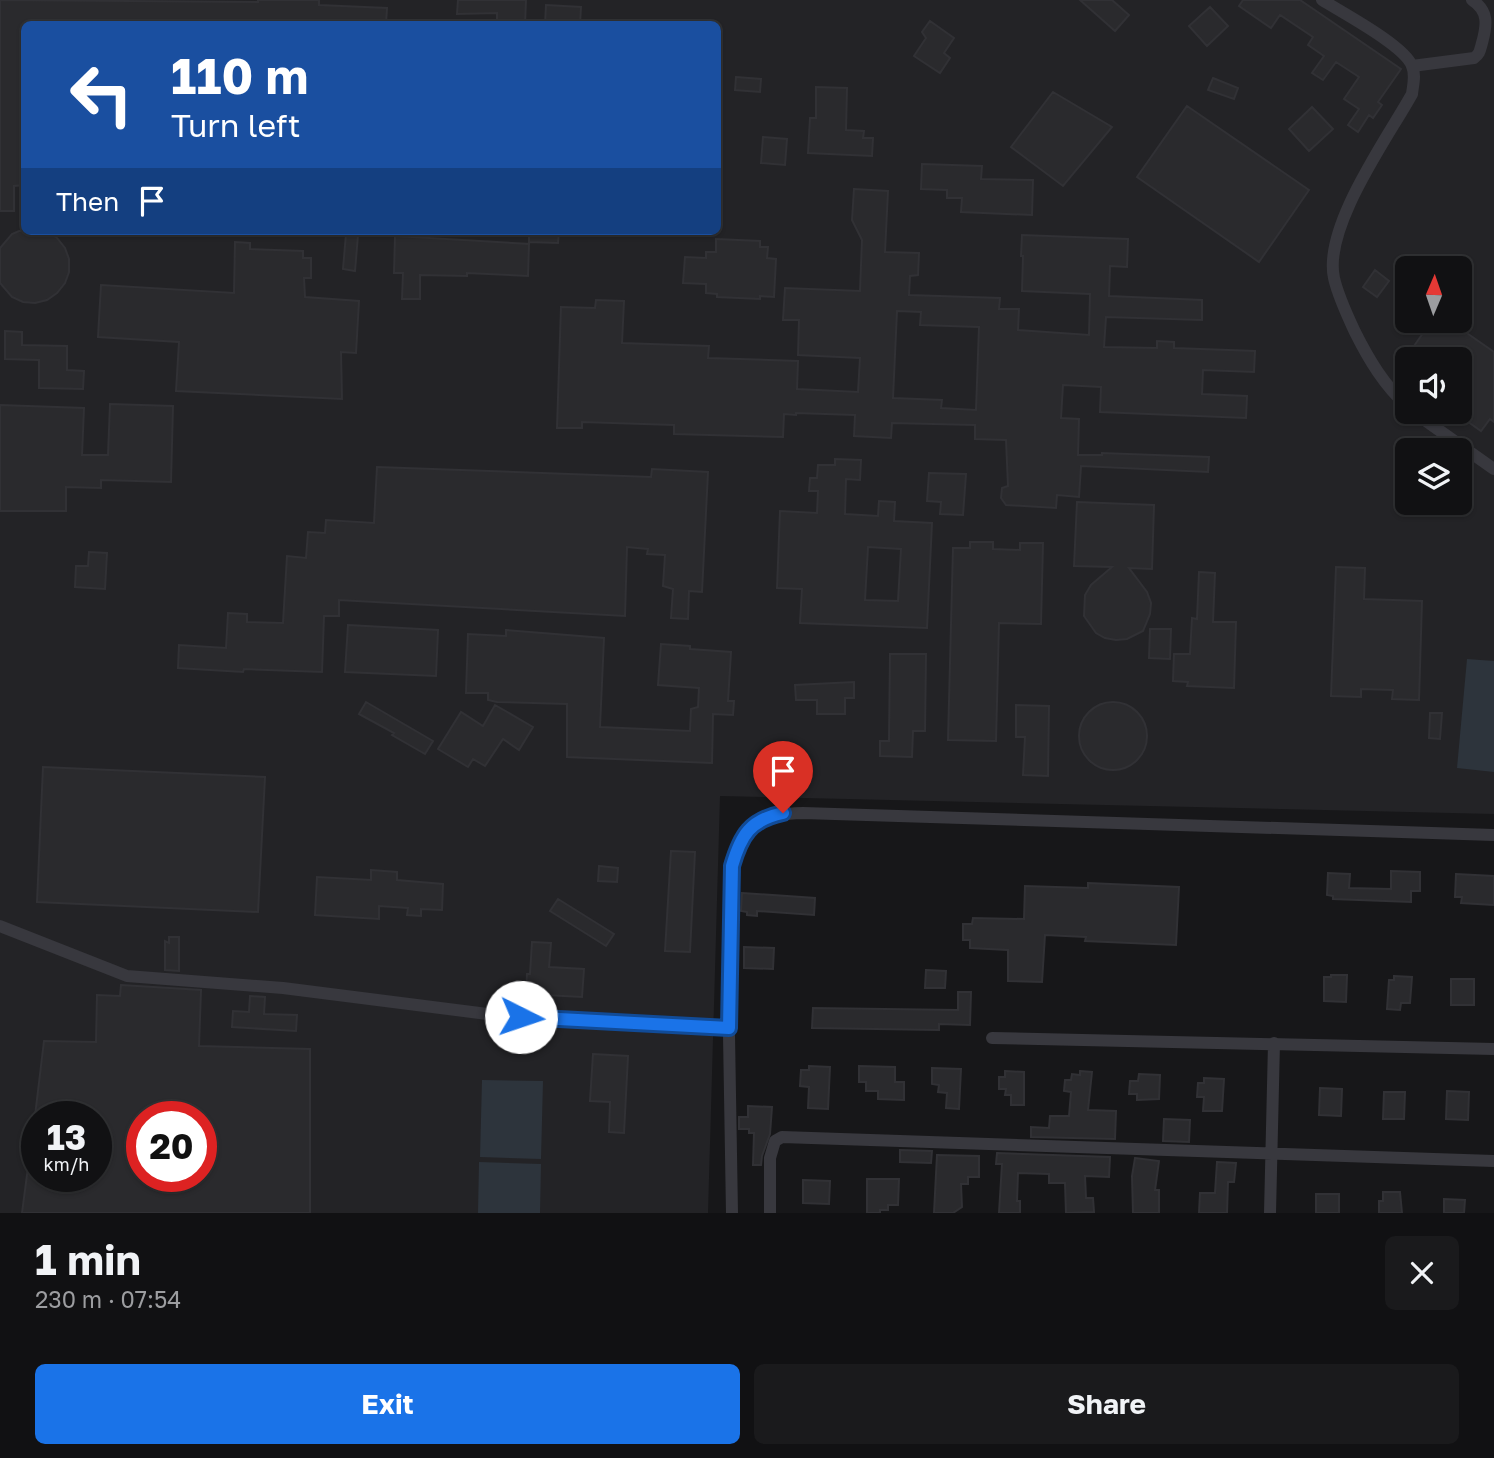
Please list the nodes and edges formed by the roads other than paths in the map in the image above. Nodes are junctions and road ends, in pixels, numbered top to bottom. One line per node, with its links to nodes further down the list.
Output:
1 (1322, 0): 3 (street)
2 (1472, 0): 3 (street)
3 (1412, 66): 4 (street)
4 (1395, 395)
5 (1430, 424): 6 (street)
6 (1494, 469)
7 (1494, 835): 9 (street)
8 (0, 926): 9 (street)
9 (729, 1028): 15 (street)
10 (992, 1038): 11 (street)
11 (1274, 1043): 12 (street); 13 (street)
12 (1494, 1049)
13 (1272, 1153): 14 (street); 16 (street); 17 (street)
14 (1494, 1161)
15 (732, 1213)
16 (770, 1213)
17 (1270, 1213)

